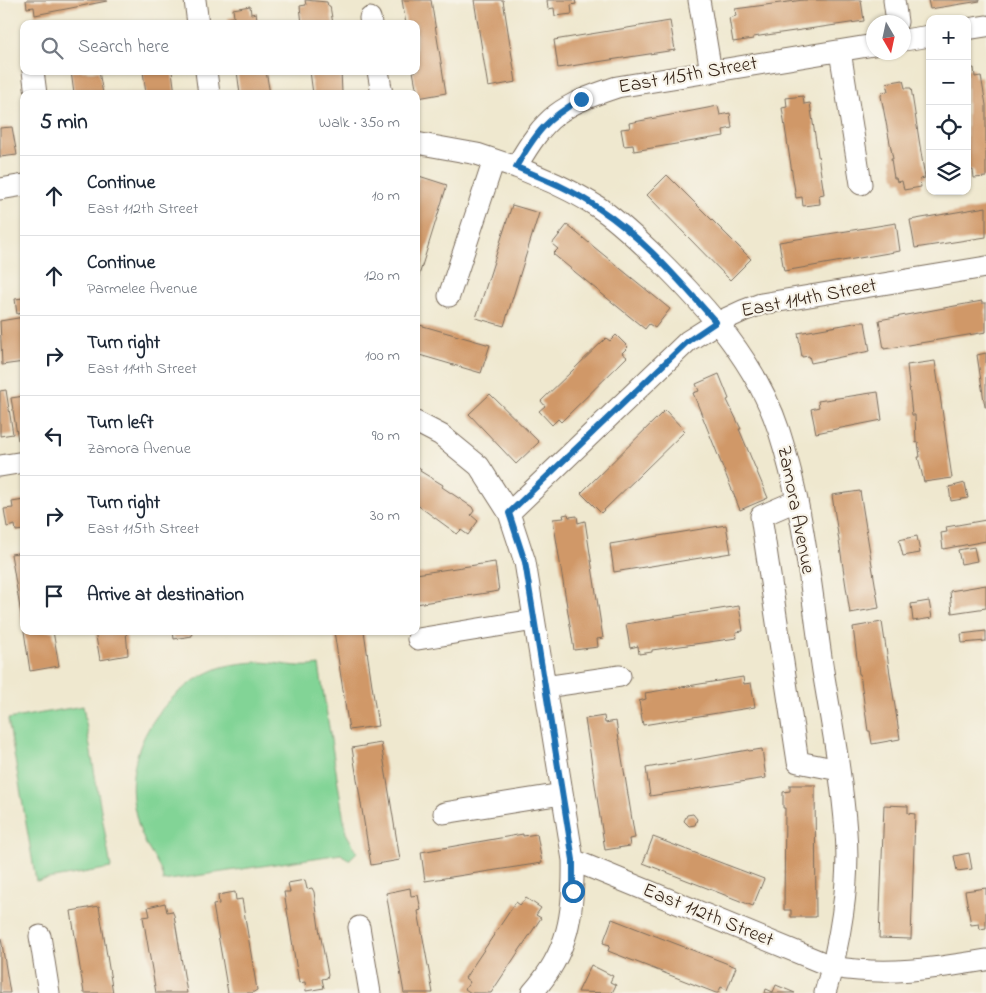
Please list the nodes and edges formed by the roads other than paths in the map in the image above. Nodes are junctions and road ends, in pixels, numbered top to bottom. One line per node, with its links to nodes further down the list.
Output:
1 (194, 0): 5 (street)
2 (698, 0): 12 (street)
3 (894, 0): 4 (street)
4 (896, 15)
5 (197, 20)
6 (986, 26): 7 (street)
7 (971, 29)
8 (926, 37): 9 (street)
9 (911, 39)
10 (866, 46): 11 (street, East 115th Street)
11 (840, 51): 12 (street, East 115th Street); 22 (street)
12 (711, 72): 21 (street, East 115th Street)
13 (34, 75): 16 (street)
14 (207, 75): 17 (street)
15 (379, 75): 18 (street)
16 (35, 90)
17 (208, 90)
18 (381, 90)
19 (420, 144): 20 (street)
20 (494, 160): 21 (street); 26 (street)
21 (516, 167): 27 (street, Zamora Avenue)
22 (860, 184)
23 (20, 186): 24 (street)
24 (0, 189)
25 (986, 267): 27 (street, East 114th Street)
26 (449, 296)
27 (716, 322): 31 (street, Zamora Avenue); 32 (street, East 114th Street)
28 (420, 424): 32 (street)
29 (20, 463): 30 (street)
30 (0, 466)
31 (796, 500): 37 (street, Zamora Avenue); 37 (street)
32 (509, 513): 33 (street)
33 (534, 620): 34 (street); 36 (street)
34 (418, 639)
35 (620, 676): 36 (street)
36 (545, 686): 38 (street)
37 (839, 770): 44 (street, Zamora Avenue)
38 (562, 794): 39 (street); 40 (street)
39 (444, 813)
40 (573, 860): 44 (street, East 112th Street); 47 (street)
41 (359, 927): 46 (street)
42 (40, 936): 45 (street)
43 (986, 960): 44 (street, East 112th Street)
44 (833, 967): 48 (street, Zamora Avenue)
45 (49, 993)
46 (370, 993)
47 (532, 993)
48 (825, 993)

